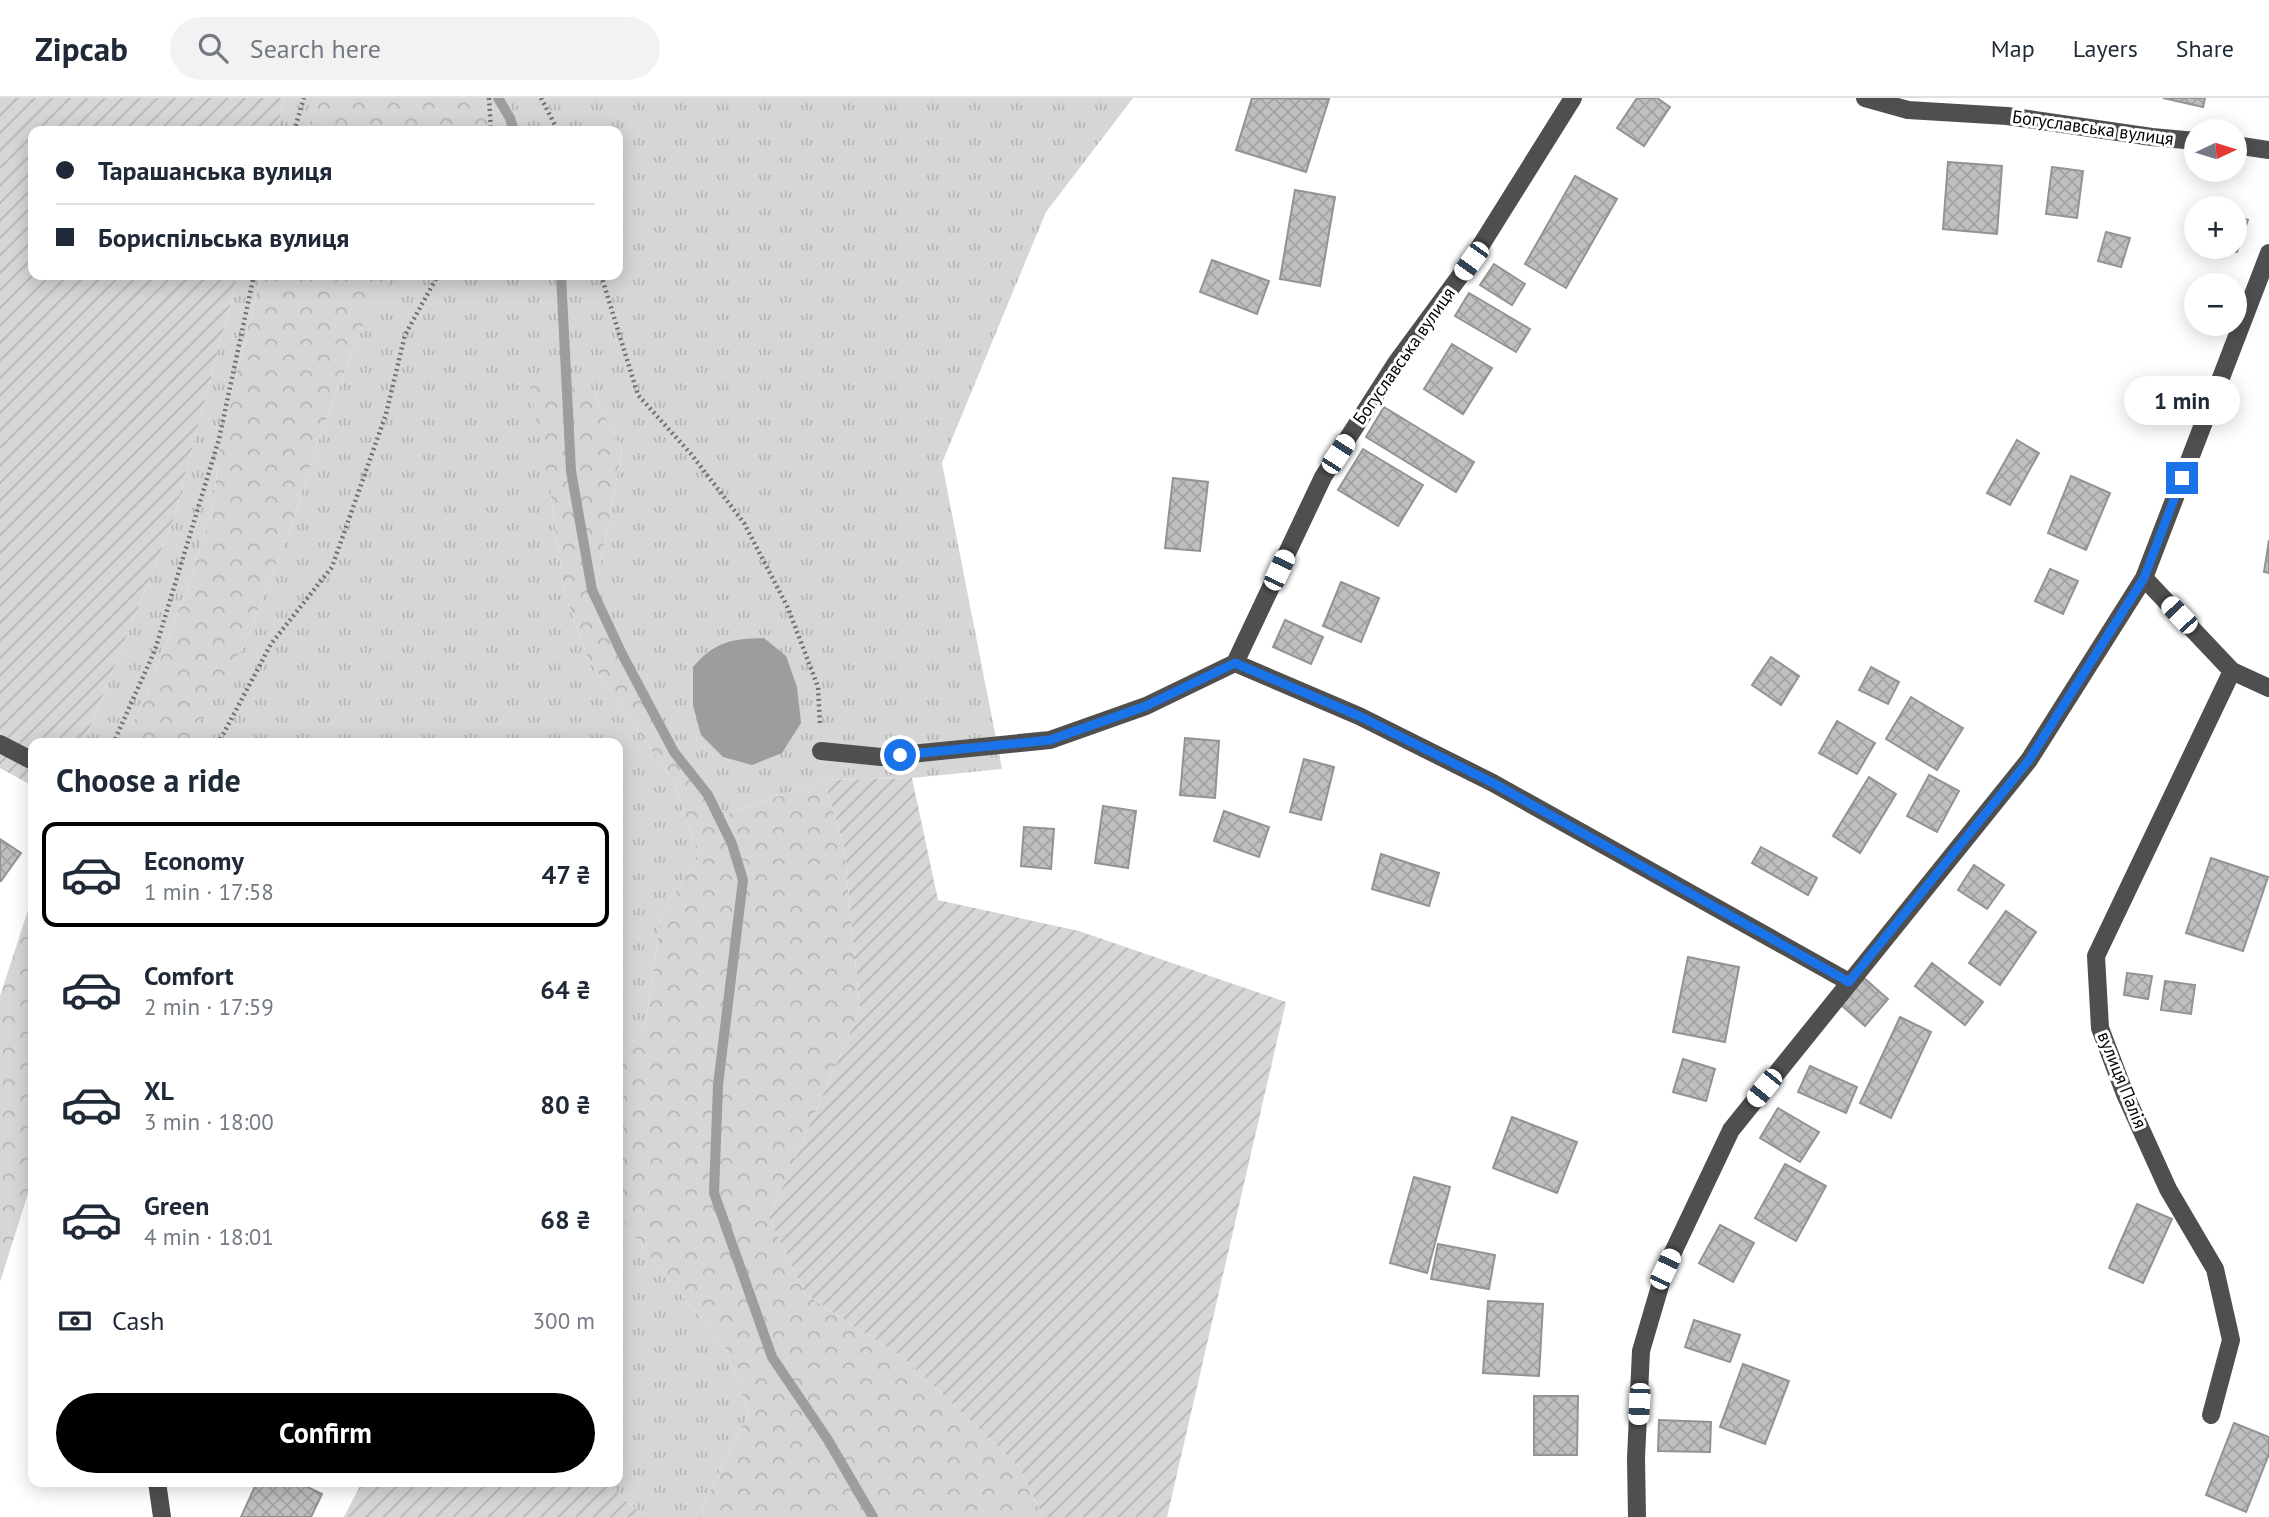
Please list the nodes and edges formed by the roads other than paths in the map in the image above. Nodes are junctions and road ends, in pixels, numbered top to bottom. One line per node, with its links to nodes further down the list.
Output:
1 (1573, 98): 8 (street, Богуславська вулиця)
2 (1865, 98): 3 (street, Богуславська вулиця)
3 (2184, 140)
4 (2247, 147): 5 (street)
5 (2269, 150)
6 (2269, 253): 7 (street)
7 (2144, 578): 9 (street); 14 (street)
8 (1235, 663): 12 (street); 14 (street)
9 (2232, 671): 10 (street); 15 (street, вулиця Палія)
10 (2269, 688)
11 (0, 744): 13 (street)
12 (821, 751)
13 (28, 758)
14 (1849, 982): 18 (street)
15 (2211, 1415)
16 (158, 1487): 17 (street)
17 (162, 1517)
18 (1637, 1517)

